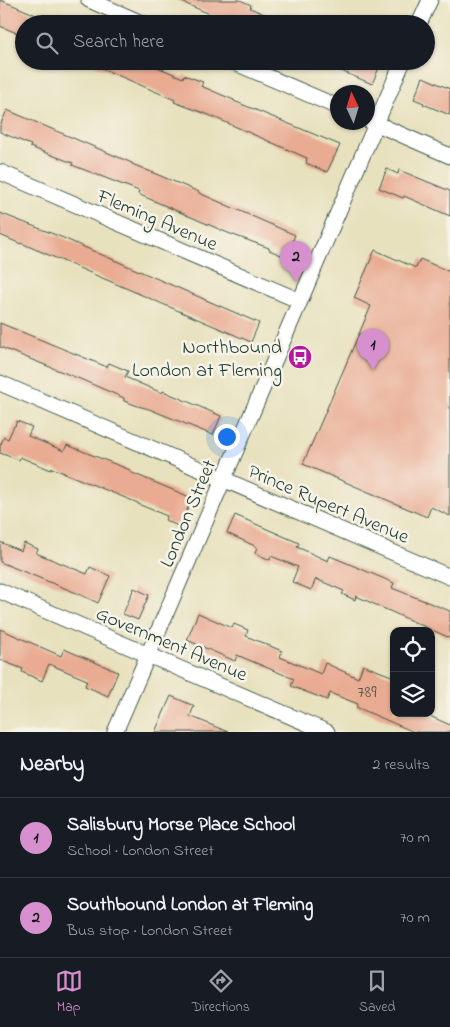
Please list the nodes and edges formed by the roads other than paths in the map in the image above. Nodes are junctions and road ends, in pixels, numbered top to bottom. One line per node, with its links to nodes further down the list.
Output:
1 (89, 0): 3 (street)
2 (430, 0): 4 (street)
3 (123, 15)
4 (423, 15)
5 (252, 70): 7 (street)
6 (398, 70): 8 (street, London Street)
7 (330, 104)
8 (375, 116)
9 (375, 123): 11 (street)
10 (369, 130): 13 (street, London Street)
11 (450, 156)
12 (0, 172): 13 (street, Fleming Avenue)
13 (300, 301): 15 (street, London Street)
14 (0, 383): 15 (street, Prince Rupert Avenue)
15 (223, 479): 16 (street, Prince Rupert Avenue); 18 (street, London Street)
16 (450, 577)
17 (0, 592): 18 (street, Government Avenue)
18 (148, 655): 19 (street, London Street); 20 (street, Government Avenue)
19 (115, 732)
20 (327, 732)

